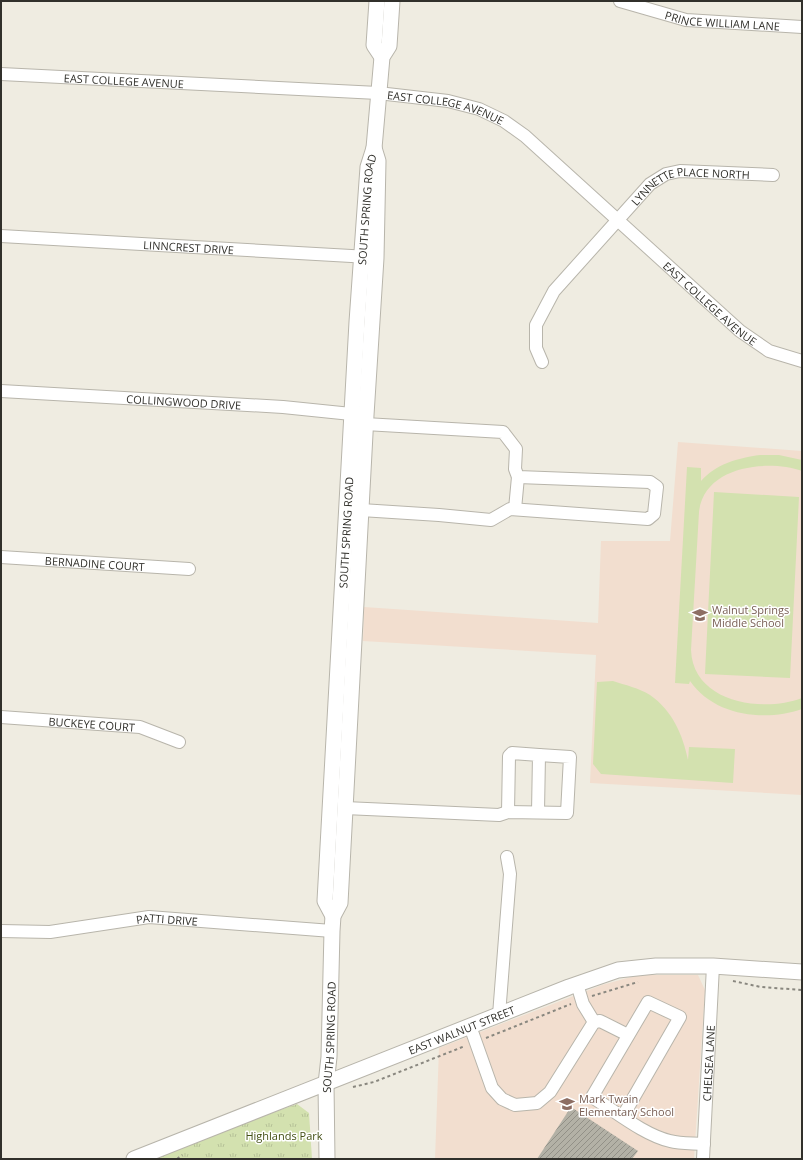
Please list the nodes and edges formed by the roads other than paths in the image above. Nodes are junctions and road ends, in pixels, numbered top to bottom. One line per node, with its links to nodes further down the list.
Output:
1 (377, 1): 5 (main road)
2 (392, 1): 5 (main road)
3 (620, 1): 4 (street, PRINCE WILLIAM LANE)
4 (802, 27)
5 (382, 57): 7 (main road, SOUTH SPRING ROAD)
6 (1, 74): 7 (street, EAST COLLEGE AVENUE)
7 (378, 93): 9 (street, EAST COLLEGE AVENUE); 11 (main road, SOUTH SPRING ROAD)
8 (773, 175): 9 (street, LYNNETTE PLACE NORTH)
9 (617, 221): 12 (street, EAST COLLEGE AVENUE); 13 (street, LYNNETTE PLACE NORTH)
10 (1, 236): 11 (street, LINNCREST DRIVE)
11 (369, 257): 15 (main road, SOUTH SPRING ROAD)
12 (802, 361)
13 (542, 362)
14 (1, 391): 15 (street, COLLINGWOOD DRIVE)
15 (361, 418): 16 (street, COLLINGWOOD DRIVE); 17 (main road, SOUTH SPRING ROAD)
16 (518, 477): 18 (street, COLLINGWOOD DRIVE); 18 (street)
17 (357, 507): 18 (street); 24 (main road, SOUTH SPRING ROAD)
18 (515, 509)
19 (1, 557): 20 (street, BERNADINE COURT)
20 (189, 569)
21 (1, 717): 22 (street, BUCKEYE COURT)
22 (180, 742)
23 (539, 755): 25 (street); 26 (street); 26 (street)
24 (338, 808): 25 (street); 29 (main road, SOUTH SPRING ROAD)
25 (508, 812): 26 (street)
26 (538, 812)
27 (507, 857): 33 (street)
28 (1, 931): 29 (street, PATTI DRIVE)
29 (332, 932): 37 (main road, SOUTH SPRING ROAD)
30 (713, 966): 31 (main road, EAST WALNUT STREET); 32 (main road, EAST WALNUT STREET); 39 (street, CHELSEA LANE)
31 (802, 972)
32 (577, 984): 33 (main road, EAST WALNUT STREET); 34 (street)
33 (499, 1015): 35 (main road, EAST WALNUT STREET)
34 (594, 1022): 35 (street); 36 (street)
35 (470, 1026): 37 (main road, EAST WALNUT STREET)
36 (628, 1035): 38 (street); 38 (street)
37 (326, 1084): 40 (main road, EAST WALNUT STREET); 41 (main road, SOUTH SPRING ROAD)
38 (623, 1116): 39 (street)
39 (704, 1144): 42 (street, CHELSEA LANE)
40 (134, 1159)
41 (327, 1159)
42 (703, 1159)

